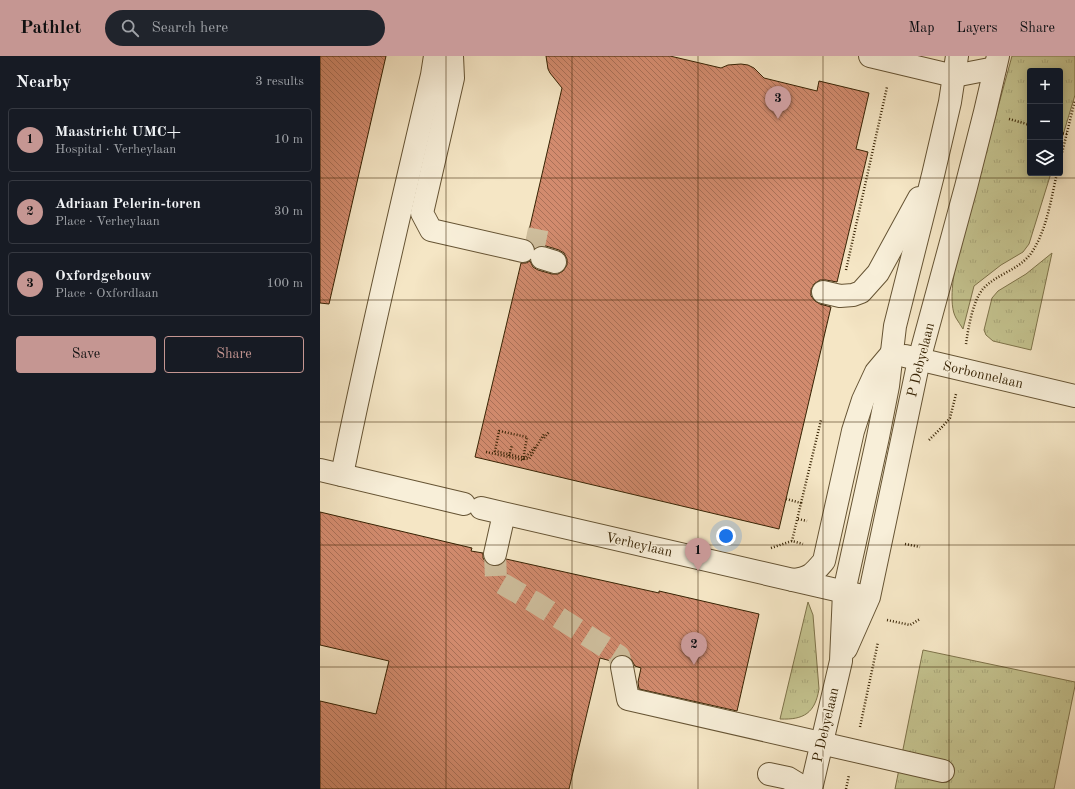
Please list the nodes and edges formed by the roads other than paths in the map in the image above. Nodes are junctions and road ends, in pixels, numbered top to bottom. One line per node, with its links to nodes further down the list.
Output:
1 (434, 56): 15 (street)
2 (452, 56): 7 (street)
3 (466, 56): 7 (street)
4 (870, 56): 6 (street)
5 (991, 60): 6 (street); 12 (street, P Debyelaan)
6 (956, 66): 8 (street, P Debyelaan)
7 (453, 78): 9 (street)
8 (933, 175): 10 (street); 11 (street, P Debyelaan)
9 (536, 252)
10 (832, 294)
11 (892, 353): 12 (street, Sorbonnelaan); 18 (street); 19 (street, P Debyelaan)
12 (919, 360): 13 (street, Sorbonnelaan); 20 (street, P Debyelaan)
13 (1075, 396)
14 (320, 470): 15 (street, Verheylaan)
15 (342, 475): 16 (street, Verheylaan)
16 (504, 514): 17 (street); 18 (street, Verheylaan)
17 (495, 554)
18 (793, 580): 19 (street, Verheylaan)
19 (844, 592): 20 (street, Verheylaan); 21 (street, P Debyelaan)
20 (869, 597): 21 (street, P Debyelaan)
21 (840, 662): 23 (street, P Debyelaan)
22 (622, 667): 23 (street)
23 (822, 743): 24 (street); 27 (street, P Debyelaan)
24 (943, 772)
25 (769, 774): 26 (street)
26 (806, 789)
27 (811, 789)

